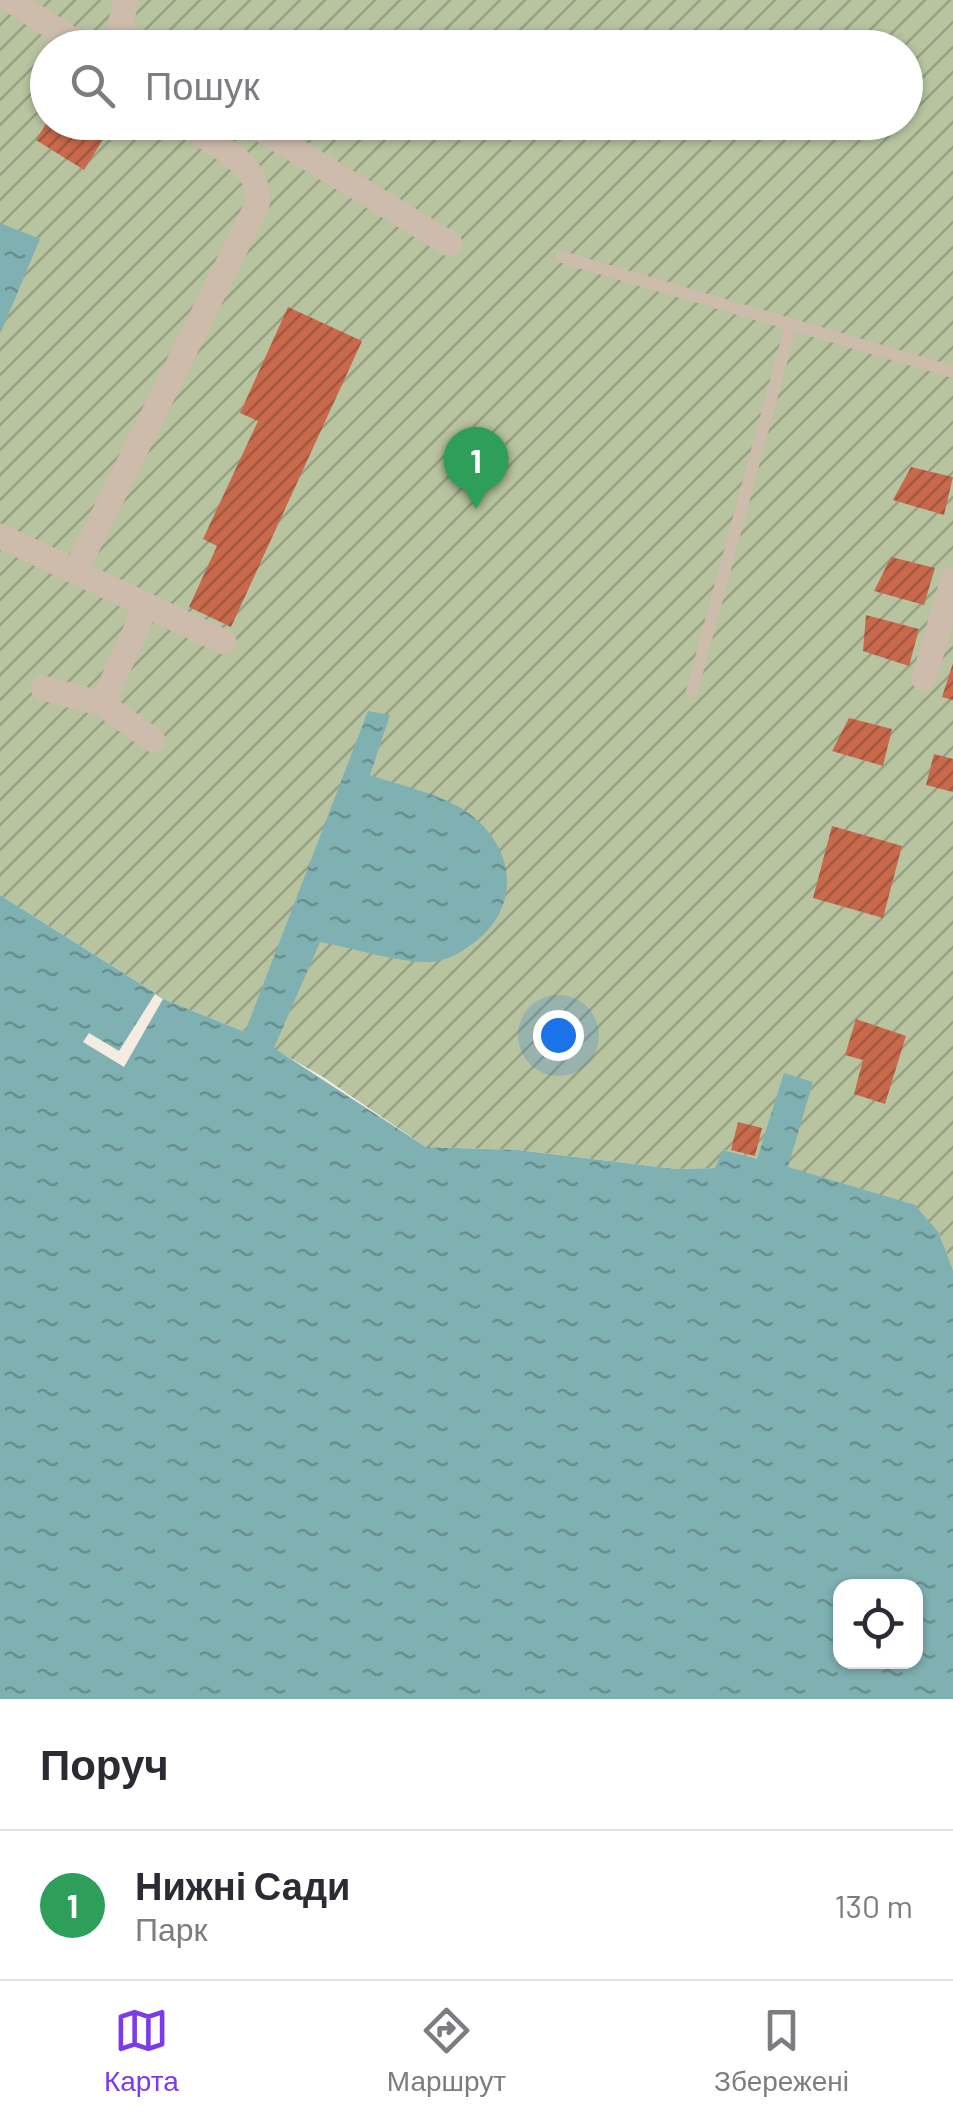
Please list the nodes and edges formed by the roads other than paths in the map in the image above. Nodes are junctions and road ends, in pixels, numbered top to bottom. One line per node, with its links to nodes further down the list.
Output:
1 (10, 0): 3 (street)
2 (127, 0): 4 (street)
3 (58, 30)
4 (116, 30)
5 (208, 140): 12 (street)
6 (278, 140): 7 (street)
7 (450, 244)
8 (562, 257): 9 (lane)
9 (792, 326): 10 (lane); 18 (lane)
10 (953, 372)
11 (0, 536): 12 (street)
12 (76, 570): 14 (street)
13 (953, 579): 16 (street)
14 (148, 605): 15 (street); 19 (street)
15 (224, 642)
16 (924, 678)
17 (43, 688): 19 (street)
18 (692, 691)
19 (102, 704): 20 (street)
20 (153, 740)

